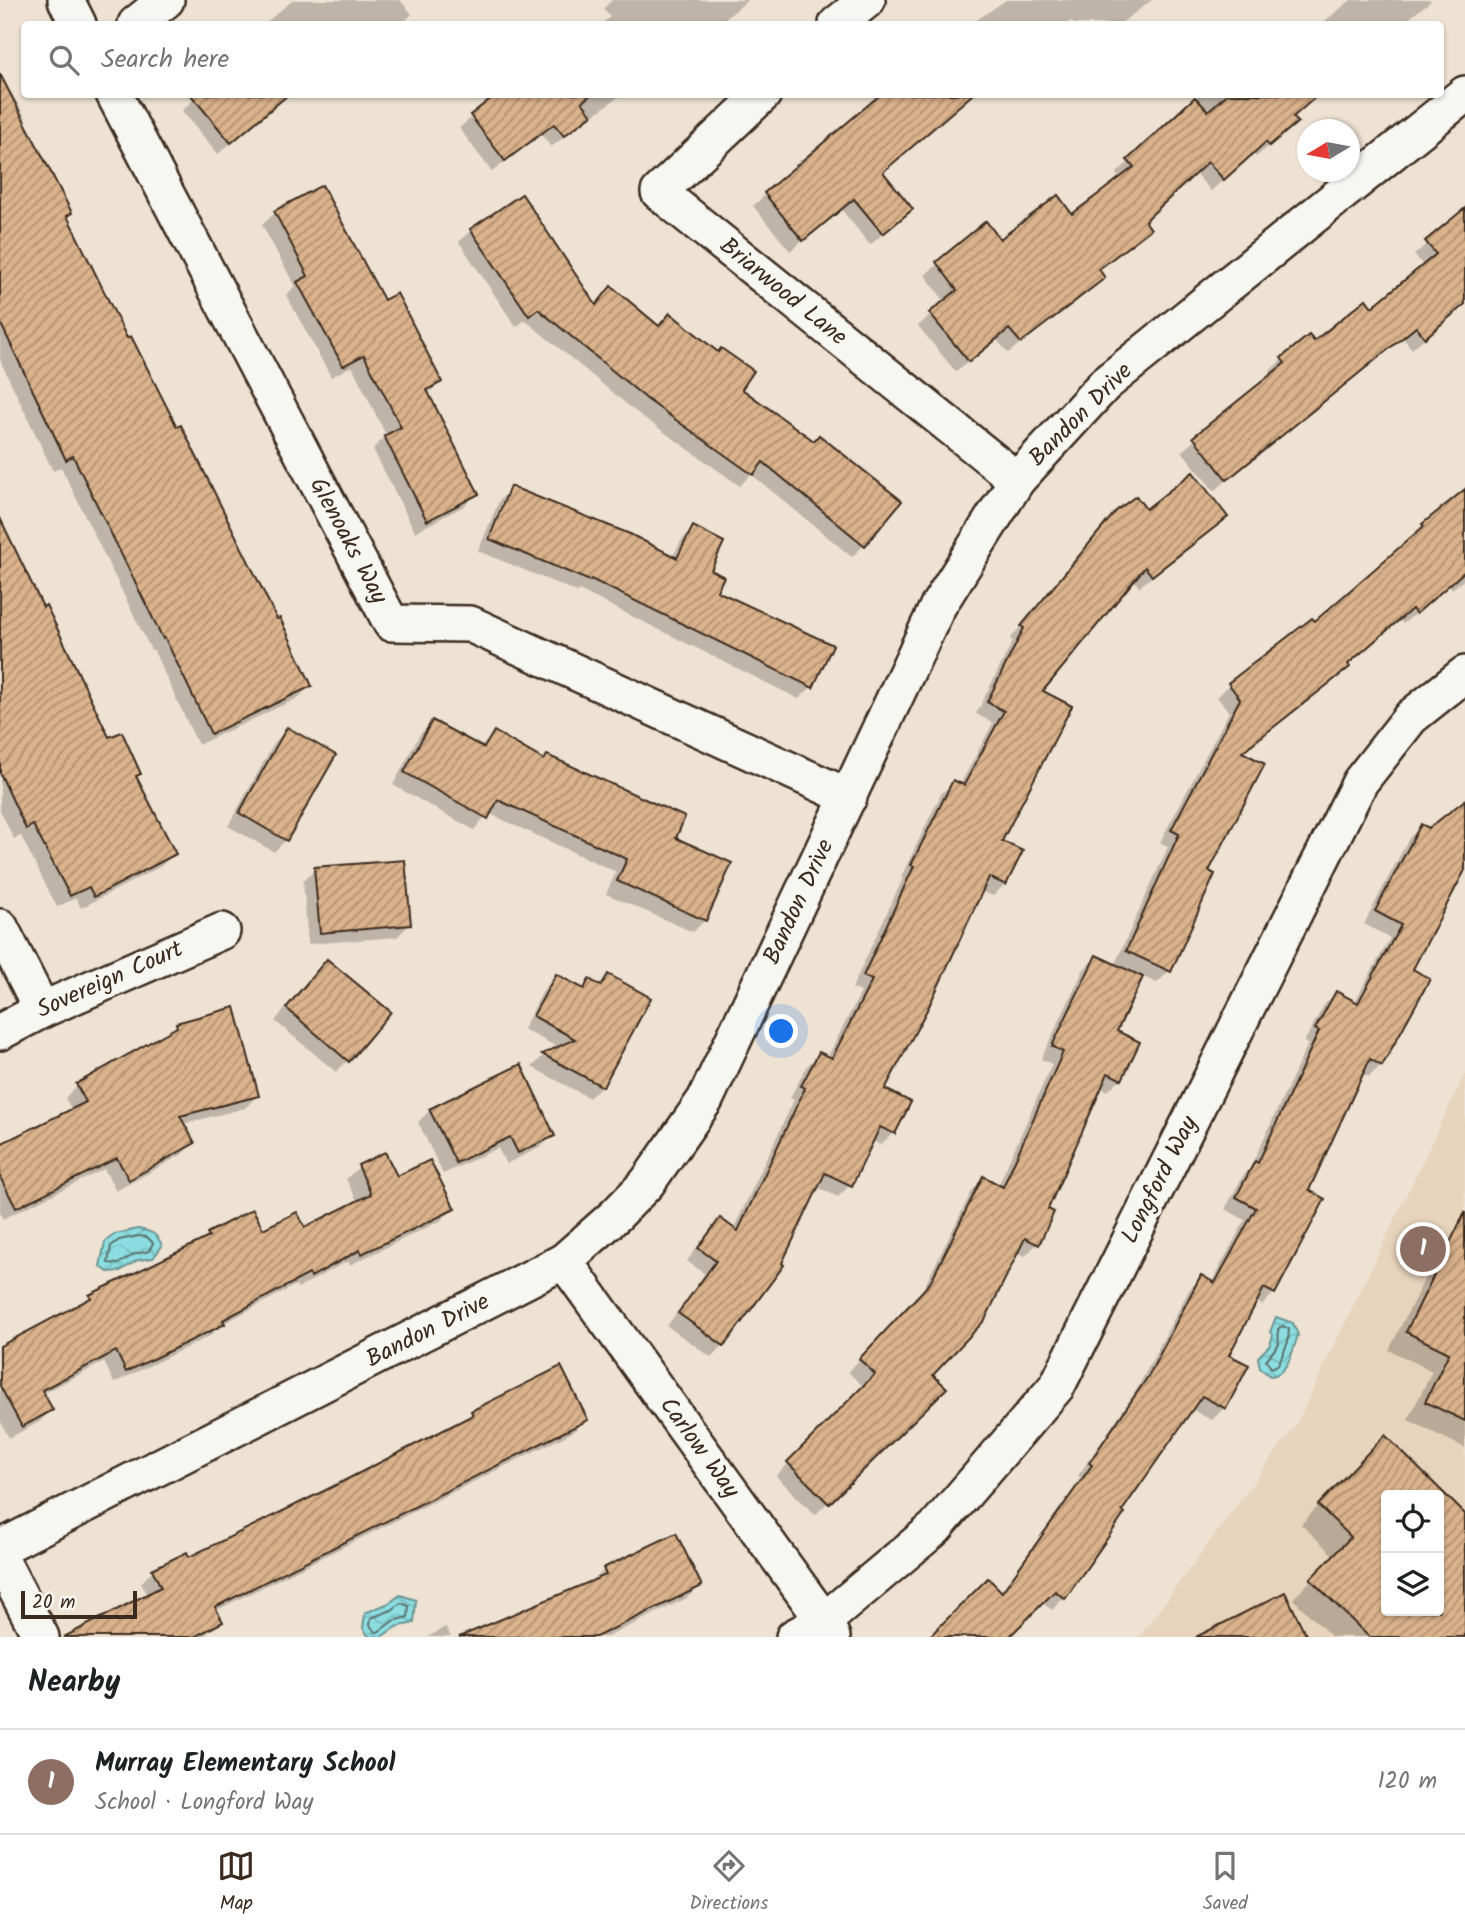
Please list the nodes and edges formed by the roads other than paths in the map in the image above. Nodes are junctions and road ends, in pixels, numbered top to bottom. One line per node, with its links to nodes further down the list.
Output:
1 (66, 0): 4 (street)
2 (166, 0): 5 (street)
3 (866, 0): 6 (street)
4 (76, 21)
5 (140, 21)
6 (841, 21)
7 (1465, 94): 10 (street, Bandon Drive)
8 (116, 98): 12 (street, Glenoaks Way)
9 (759, 98): 10 (street, Briarwood Lane)
10 (1017, 480): 12 (street, Bandon Drive)
11 (1465, 674): 20 (street, Longford Way)
12 (849, 797): 17 (street, Bandon Drive)
13 (0, 927): 15 (street)
14 (222, 931): 15 (street, Sovereign Court)
15 (42, 1010): 16 (street, Sovereign Court)
16 (0, 1032)
17 (564, 1261): 18 (street, Bandon Drive); 20 (street, Carlow Way)
18 (0, 1548)
19 (0, 1558): 21 (street)
20 (817, 1632)
21 (41, 1637)

